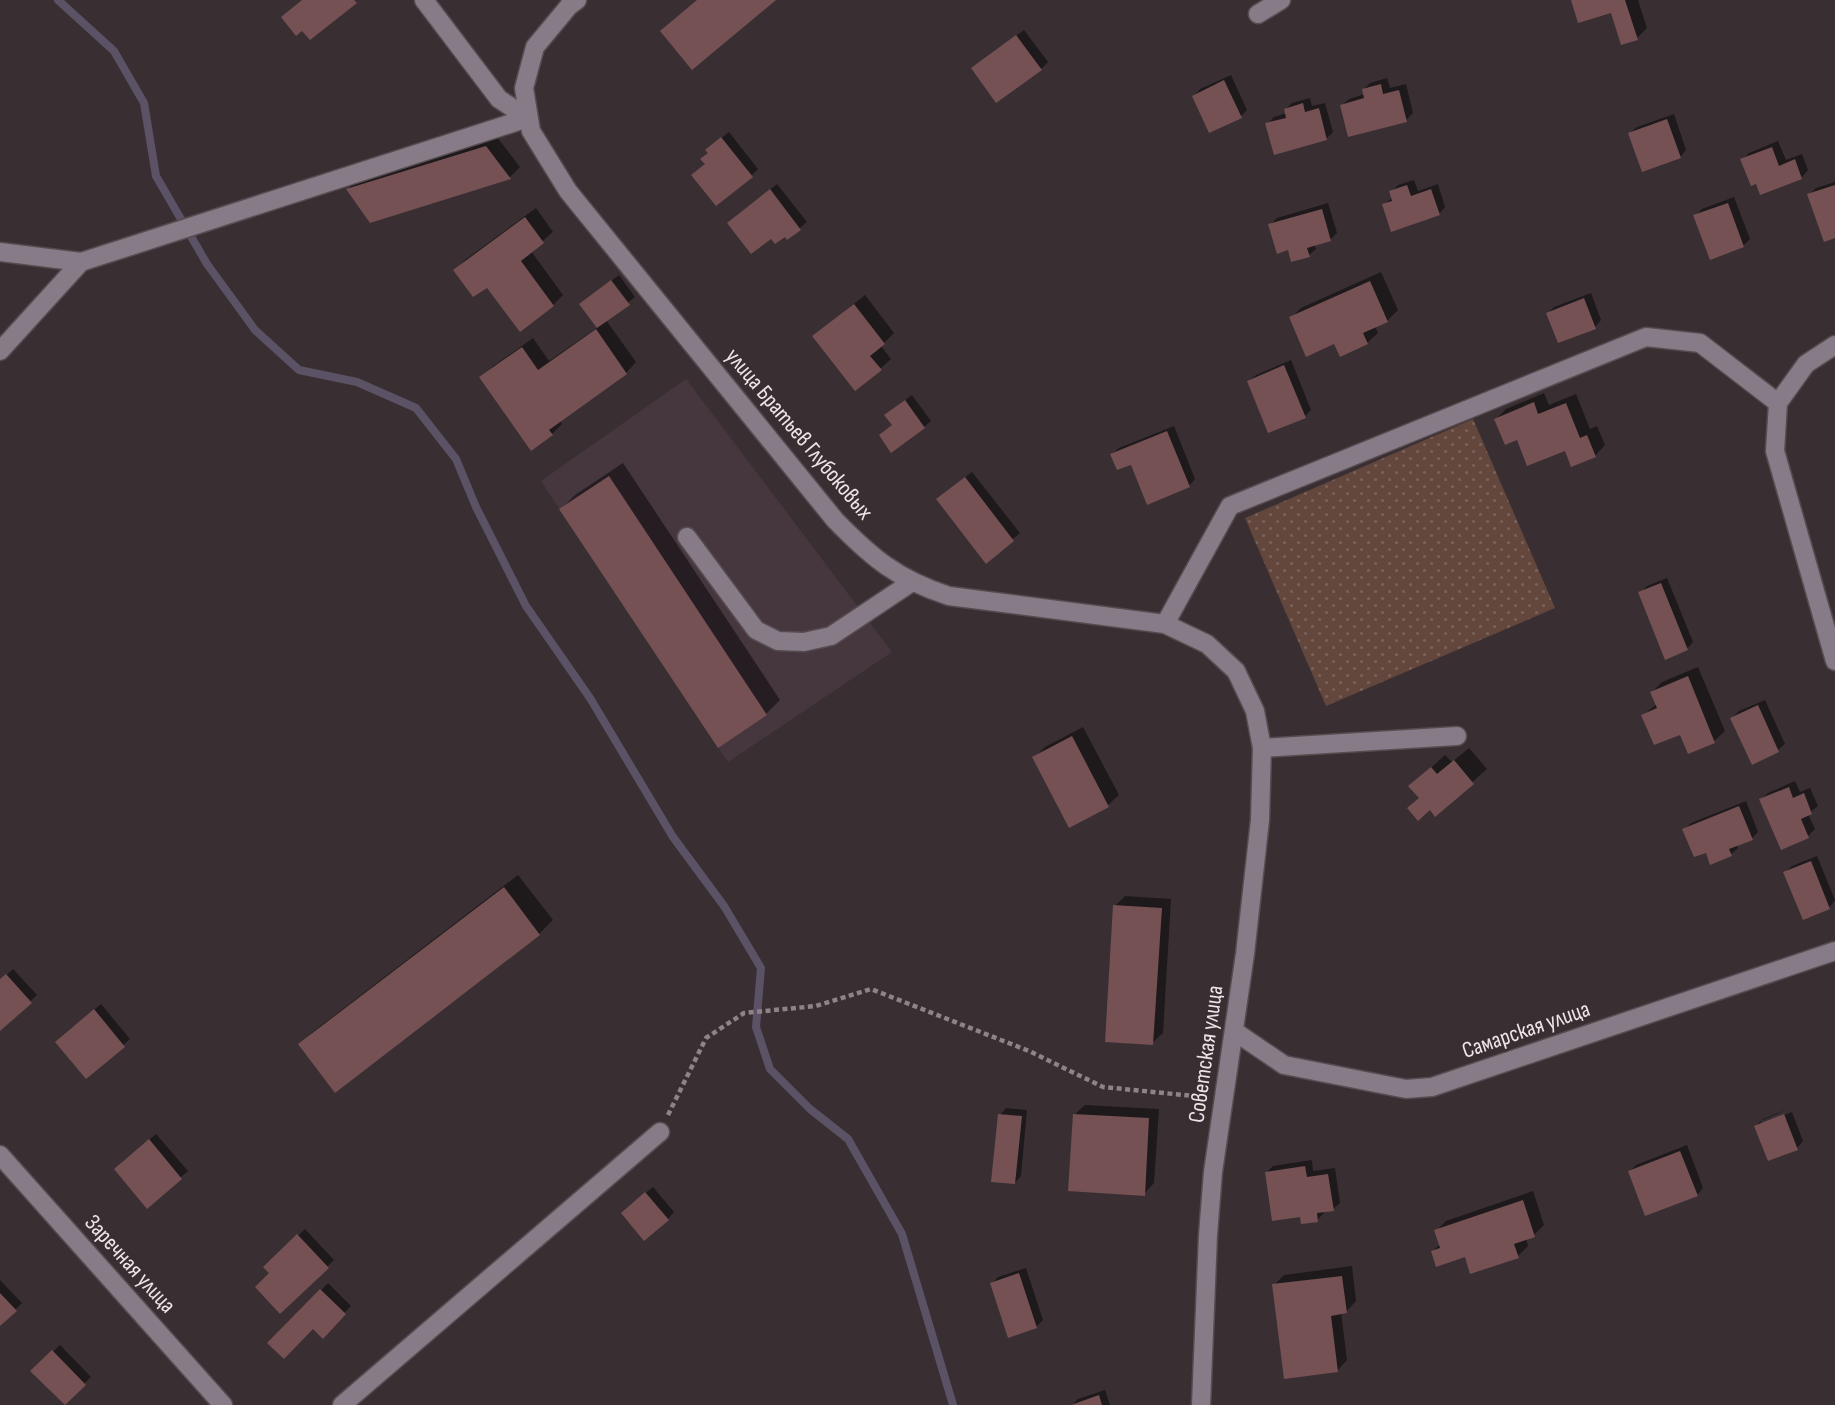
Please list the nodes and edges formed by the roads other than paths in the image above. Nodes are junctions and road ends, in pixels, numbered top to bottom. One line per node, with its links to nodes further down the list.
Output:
1 (424, 0): 5 (street)
2 (578, 0): 5 (street)
3 (1281, 0): 4 (street)
4 (1258, 14)
5 (528, 118): 7 (street); 12 (street, улица Братьев Глубоковых)
6 (0, 252): 7 (street)
7 (81, 262): 9 (street)
8 (1835, 345): 10 (street)
9 (0, 351)
10 (1778, 403): 13 (street); 14 (street)
11 (687, 537): 12 (street)
12 (912, 582): 13 (street, улица Братьев Глубоковых)
13 (1165, 624): 15 (street, улица Братьев Глубоковых)
14 (1835, 661)
15 (1255, 711): 17 (street, Советская улица)
16 (1457, 736): 17 (street)
17 (1262, 748): 19 (street, Советская улица)
18 (1835, 951): 19 (street, Самарская улица)
19 (1234, 1031): 24 (street, Советская улица)
20 (660, 1132): 23 (street)
21 (0, 1155): 22 (street, Заречная улица)
22 (223, 1405)
23 (342, 1405)
24 (1201, 1405)

